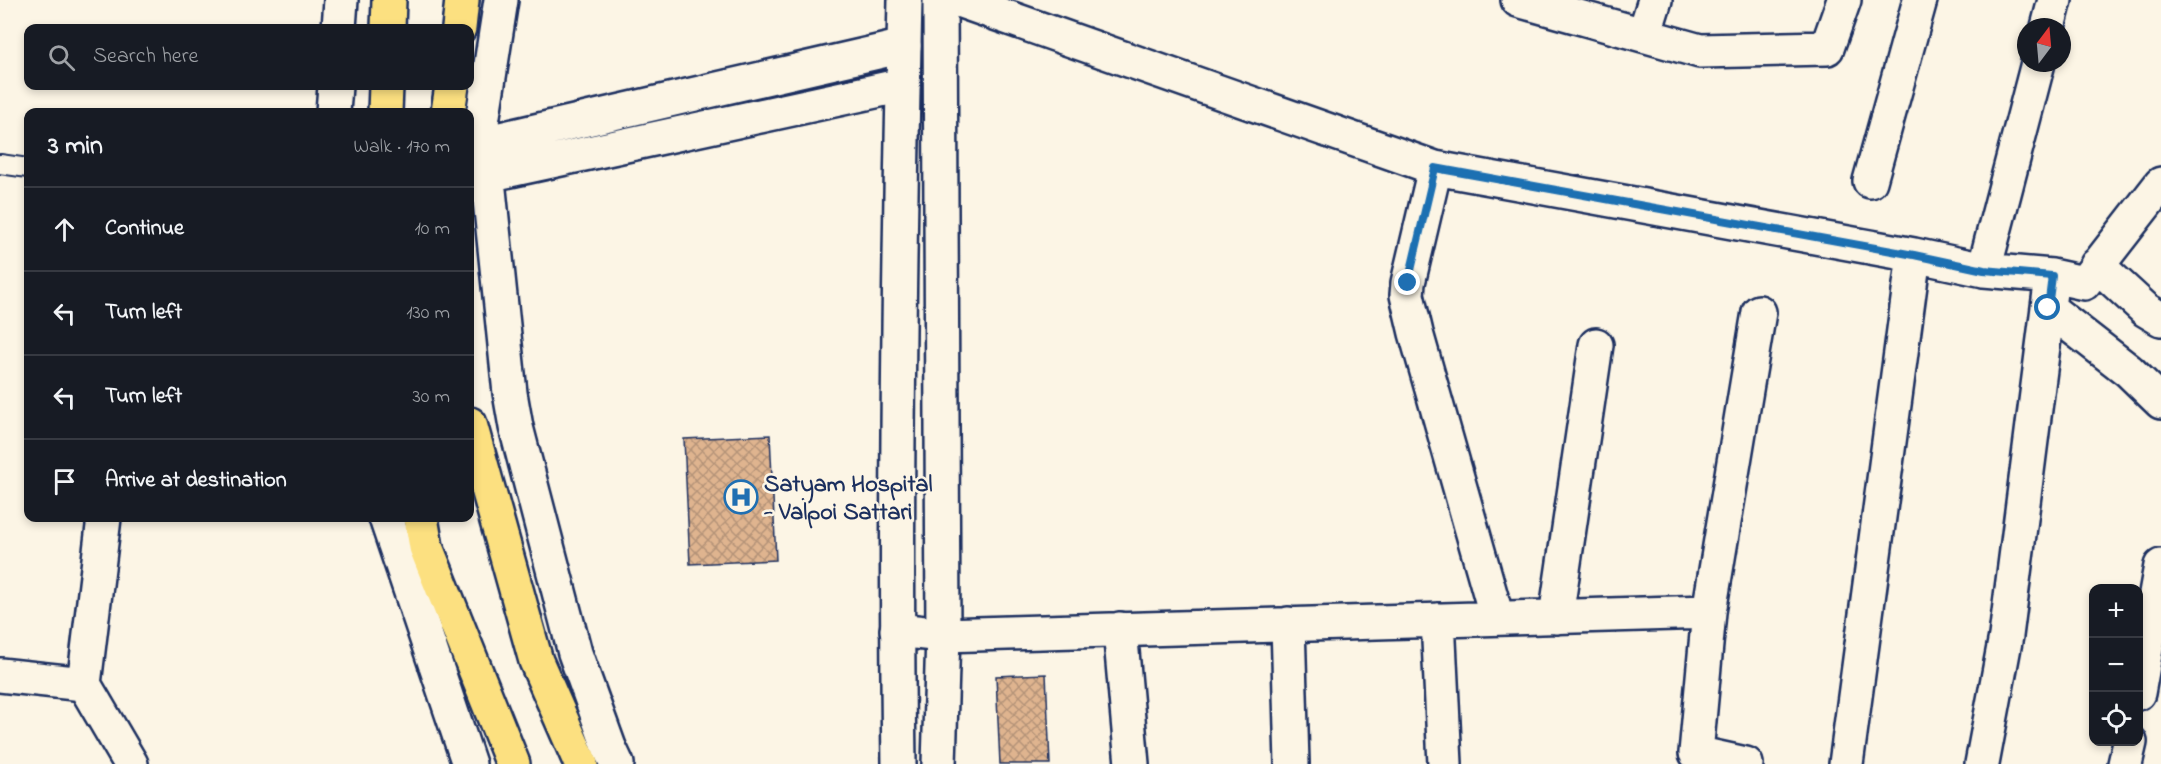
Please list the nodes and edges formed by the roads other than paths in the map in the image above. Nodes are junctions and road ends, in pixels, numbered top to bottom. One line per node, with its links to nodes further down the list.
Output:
1 (340, 0): 14 (street)
2 (389, 0): 15 (highway)
3 (462, 0): 16 (highway)
4 (501, 0): 27 (street)
5 (905, 0): 18 (street)
6 (940, 0): 55 (street)
7 (958, 0): 30 (street)
8 (1518, 0): 17 (street)
9 (1655, 0): 17 (street)
10 (1844, 0): 17 (street)
11 (1920, 0): 32 (street)
12 (2055, 0): 13 (street)
13 (2050, 18)
14 (339, 24)
15 (388, 24)
16 (459, 24)
17 (1644, 35)
18 (904, 46): 20 (street); 27 (street)
19 (2036, 72): 36 (street)
20 (903, 85): 31 (street); 54 (street)
21 (335, 90): 24 (street)
22 (386, 90): 25 (highway)
23 (451, 90): 26 (highway)
24 (333, 108)
25 (385, 108)
26 (449, 108)
27 (483, 143): 31 (street)
28 (0, 164): 29 (lane)
29 (24, 167)
30 (1435, 168): 34 (street); 50 (street)
31 (487, 175): 64 (street)
32 (1870, 181)
33 (2161, 184): 35 (street)
34 (1914, 255): 36 (street); 71 (street)
35 (2097, 265): 37 (street); 40 (street)
36 (1984, 270): 37 (street)
37 (2052, 276): 38 (street)
38 (2048, 308): 42 (street); 72 (street)
39 (1759, 312): 48 (street)
40 (2161, 319)
41 (1596, 345): 49 (street)
42 (2161, 402)
43 (474, 438): 63 (highway)
44 (104, 522): 57 (street)
45 (387, 522): 61 (street)
46 (423, 522): 62 (highway)
47 (2161, 566): 58 (street)
48 (1709, 612): 49 (street); 70 (street)
49 (1556, 616): 50 (street)
50 (1497, 618): 51 (street)
51 (1438, 620): 52 (street); 69 (street)
52 (1288, 624): 53 (street); 68 (street)
53 (1120, 629): 55 (street); 67 (street)
54 (897, 630): 55 (street); 65 (street)
55 (943, 635): 66 (street)
56 (0, 675): 57 (street)
57 (84, 684): 60 (street)
58 (2139, 692)
59 (2129, 746): 73 (street)
60 (131, 764)
61 (469, 764)
62 (513, 764)
63 (581, 764)
64 (617, 764)
65 (899, 764)
66 (939, 764)
67 (1132, 764)
68 (1292, 764)
69 (1445, 764)
70 (1746, 764)
71 (1846, 764)
72 (1982, 764)
73 (2126, 764)

